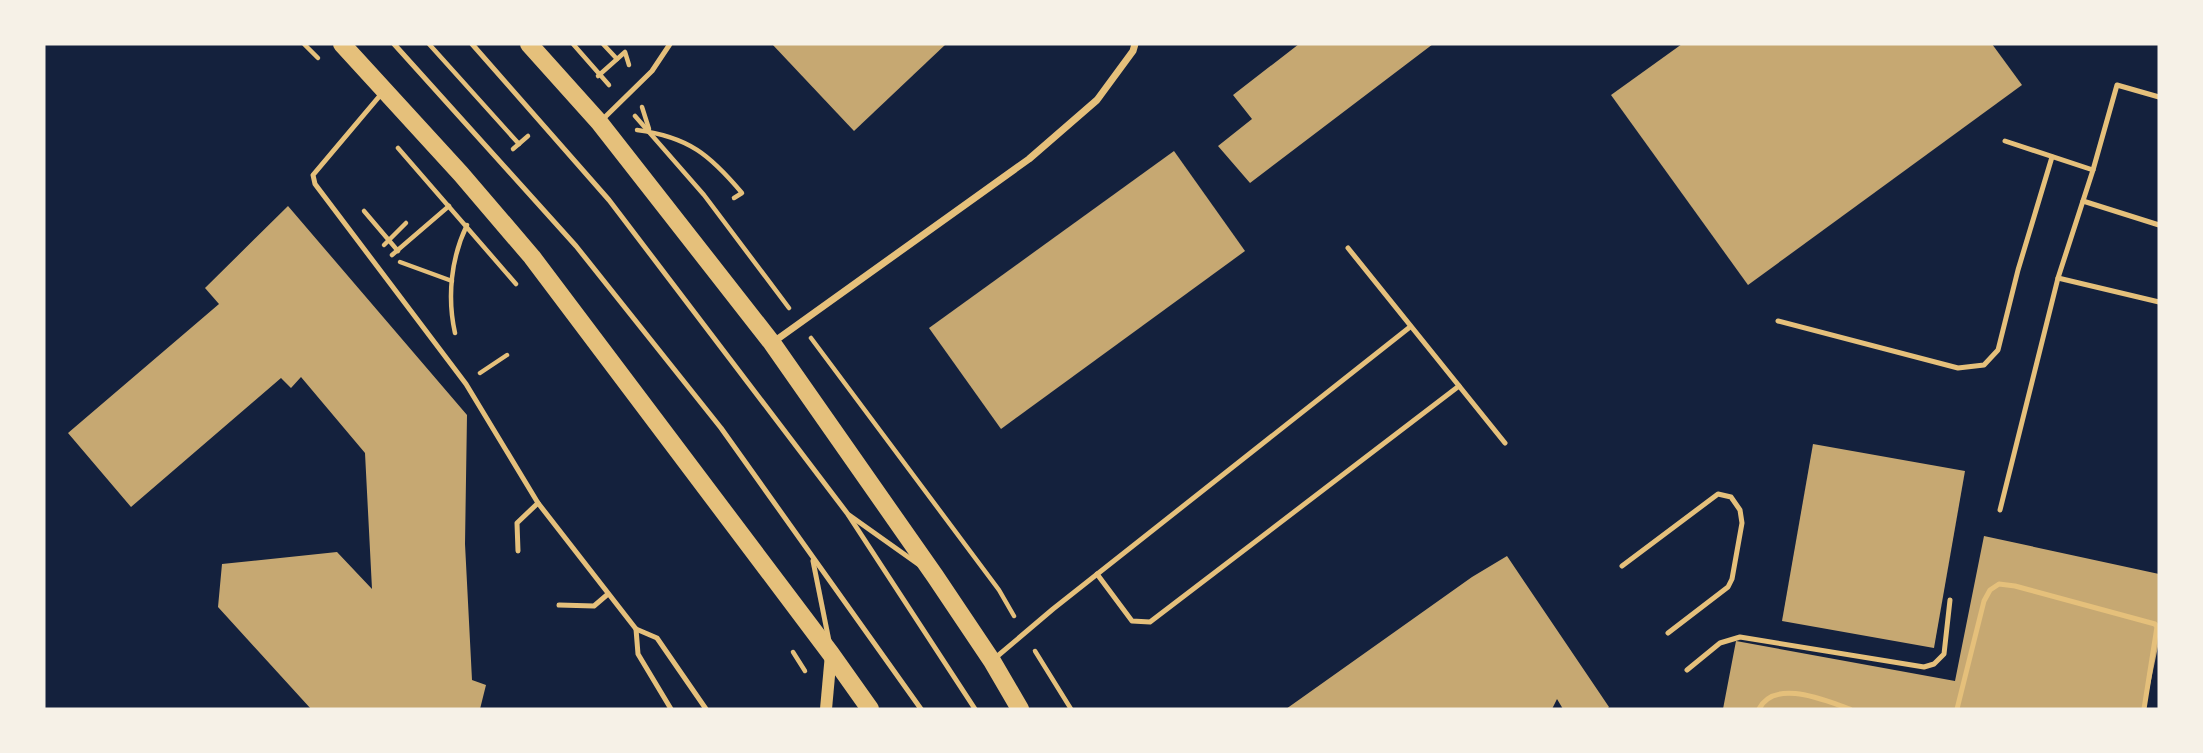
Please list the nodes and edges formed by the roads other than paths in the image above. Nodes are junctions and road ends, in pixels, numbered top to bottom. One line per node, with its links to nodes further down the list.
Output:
1 (342, 44): 7 (main road)
2 (394, 44): 27 (lane)
3 (472, 44): 25 (lane)
4 (529, 44): 9 (main road)
5 (670, 44): 9 (lane)
6 (1135, 44): 20 (street)
7 (385, 90): 23 (lane); 36 (main road)
8 (2159, 97): 12 (lane)
9 (599, 122): 20 (main road)
10 (2005, 141): 11 (lane)
11 (2052, 157): 12 (lane); 18 (lane)
12 (2093, 170): 13 (lane)
13 (2084, 201): 14 (lane); 16 (lane)
14 (2159, 225)
15 (1348, 248): 19 (lane)
16 (2058, 278): 17 (lane); 24 (lane)
17 (2159, 302)
18 (1778, 321)
19 (1410, 327): 21 (lane); 29 (lane)
20 (772, 343): 30 (main road)
21 (1459, 386): 22 (lane); 29 (lane)
22 (1505, 443)
23 (538, 503): 26 (lane); 31 (lane)
24 (2000, 510)
25 (847, 513): 30 (lane); 44 (lane)
26 (518, 551)
27 (812, 557): 36 (lane); 43 (lane)
28 (1622, 566): 35 (lane)
29 (1097, 574): 37 (lane)
30 (935, 576): 37 (main road)
31 (608, 594): 33 (lane); 34 (lane)
32 (1950, 600): 38 (lane)
33 (559, 605)
34 (636, 629): 40 (lane); 41 (lane)
35 (1668, 633)
36 (831, 654): 39 (street); 42 (main road)
37 (992, 661): 45 (main road)
38 (1687, 670)
39 (826, 706)
40 (671, 709)
41 (706, 709)
42 (870, 709)
43 (921, 709)
44 (975, 709)
45 (1020, 709)
46 (1759, 709): 47 (lane)
47 (1850, 709)
48 (1957, 709): 49 (lane)
49 (2144, 709)

